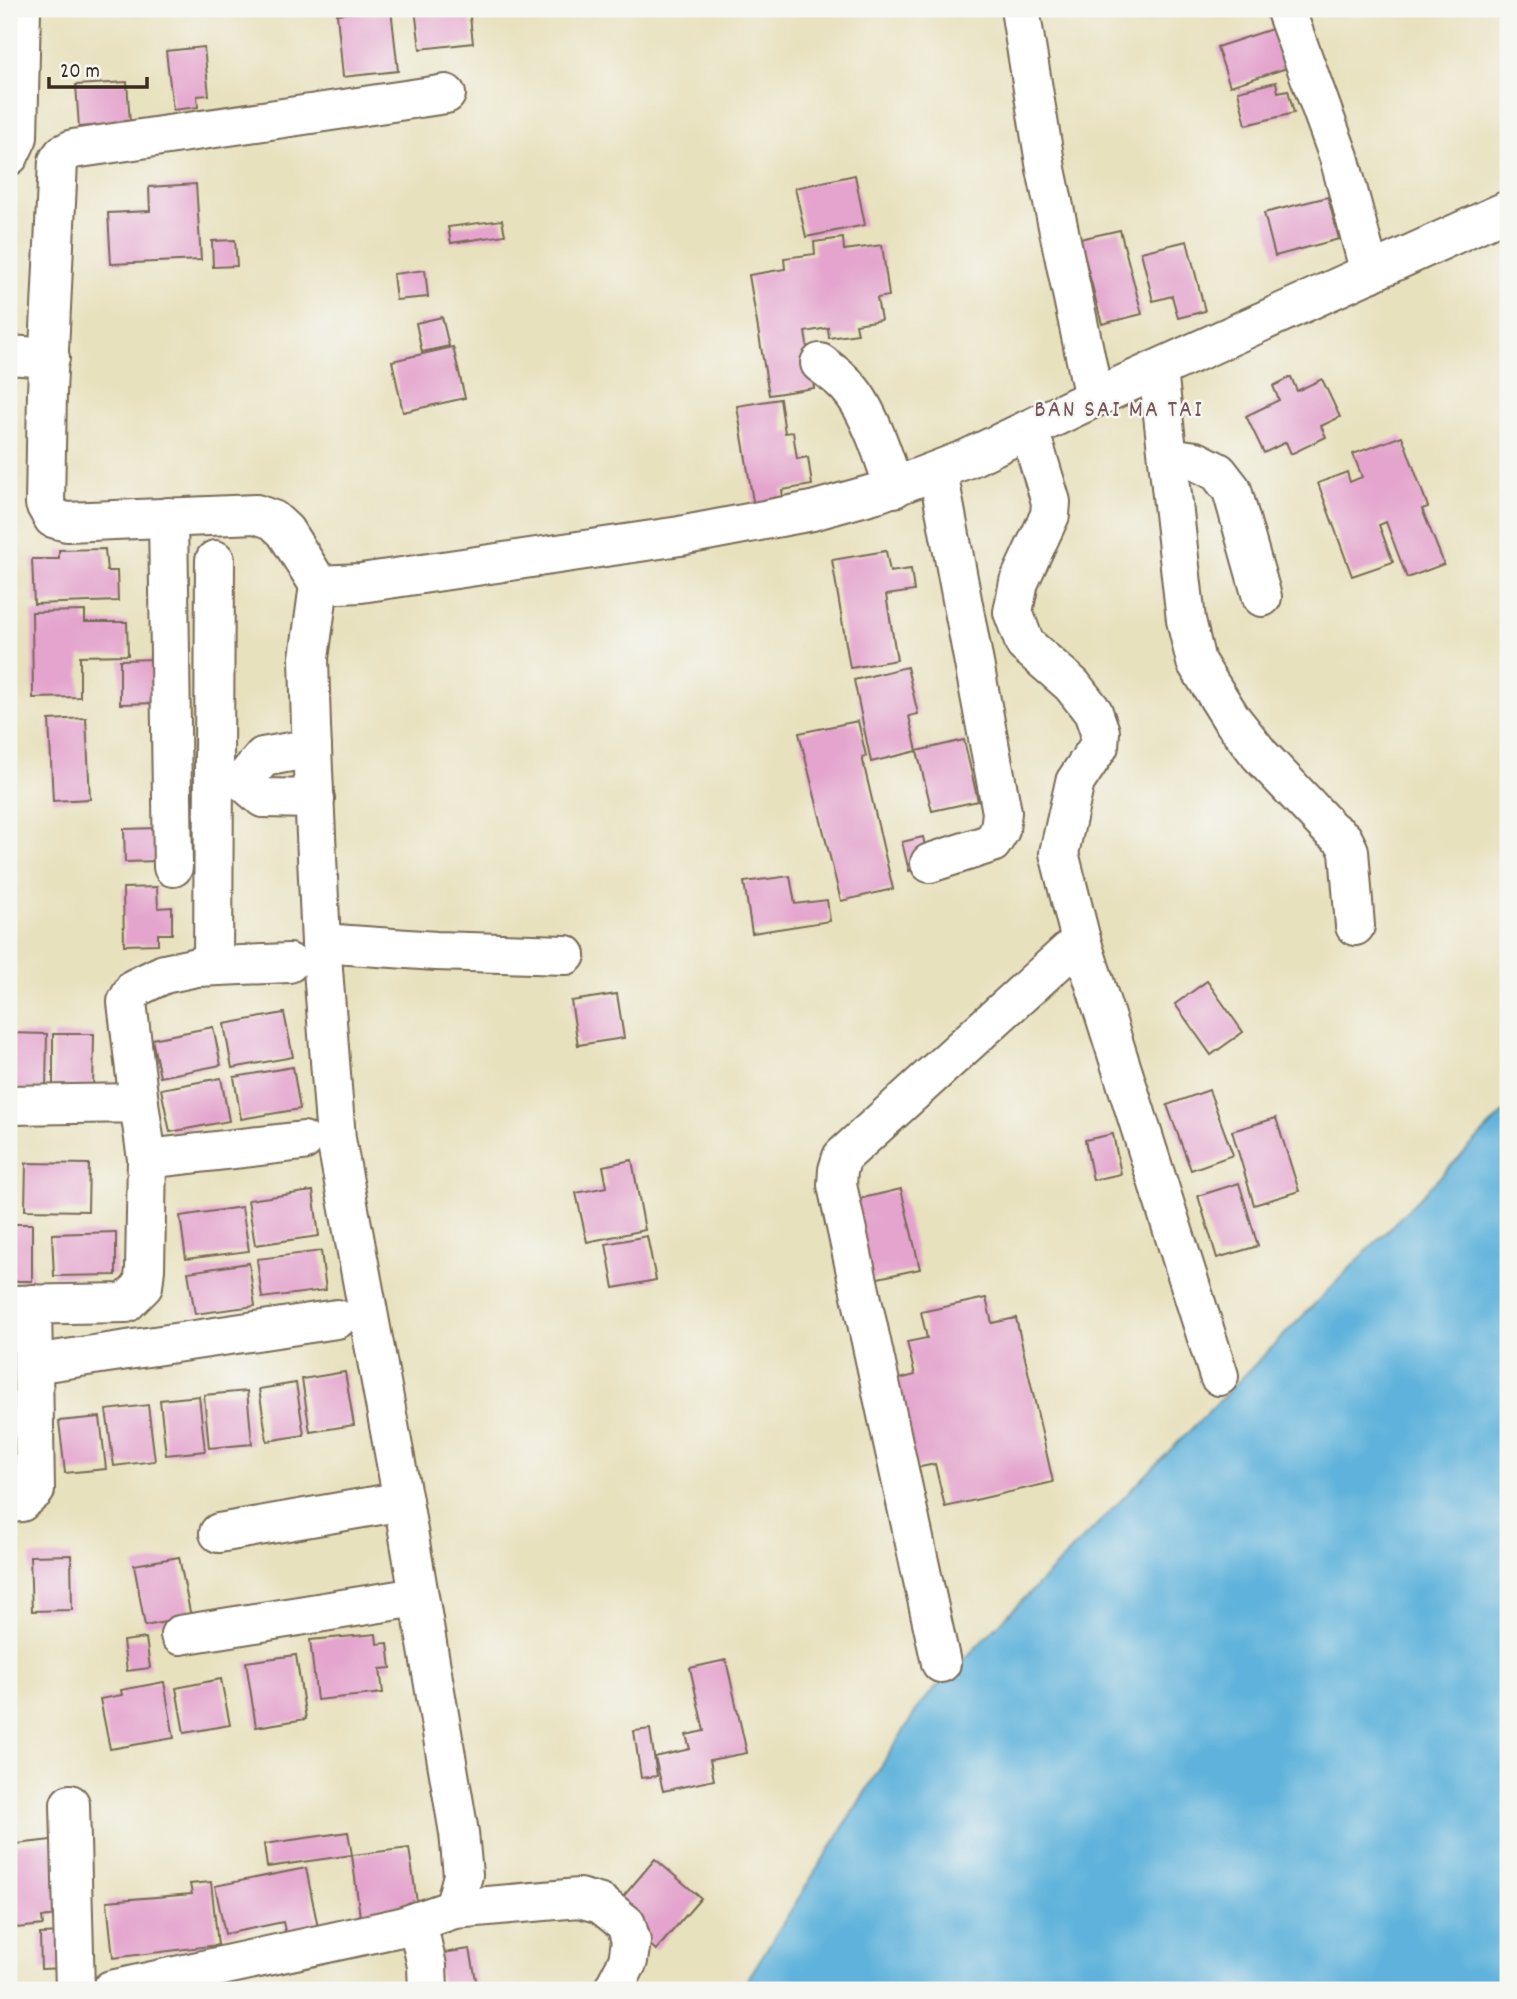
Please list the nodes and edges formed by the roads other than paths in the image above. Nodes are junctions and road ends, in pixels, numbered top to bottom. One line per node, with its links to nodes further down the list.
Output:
1 (21, 9): 5 (street)
2 (1020, 9): 12 (street)
3 (1287, 15): 7 (street)
4 (446, 94): 9 (street)
5 (9, 156)
6 (1508, 210): 7 (street)
7 (1370, 273): 11 (street)
8 (9, 355): 9 (street)
9 (50, 358): 17 (street)
10 (820, 363): 16 (street)
11 (1158, 370): 12 (street); 14 (street)
12 (1094, 398): 13 (street)
13 (1029, 429): 15 (street); 27 (street)
14 (1168, 457): 20 (street); 26 (street)
15 (938, 471): 16 (street); 24 (street)
16 (894, 488): 19 (street)
17 (168, 517): 19 (street); 25 (street)
18 (215, 561): 22 (street)
19 (319, 585): 21 (street)
20 (1262, 597)
21 (312, 748): 22 (street); 23 (street)
22 (228, 782): 23 (street); 31 (street)
23 (315, 799): 28 (street)
24 (930, 863)
25 (173, 867)
26 (1355, 926)
27 (1081, 940): 39 (street); 45 (street)
28 (321, 943): 29 (street); 40 (street)
29 (566, 956)
30 (289, 963): 31 (street)
31 (213, 966): 32 (street)
32 (139, 1103): 33 (street); 35 (street)
33 (9, 1104)
34 (303, 1141): 35 (street)
35 (146, 1159): 36 (street)
36 (20, 1305): 38 (street)
37 (337, 1319): 38 (street)
38 (33, 1364): 41 (street)
39 (1219, 1376)
40 (403, 1501): 42 (street); 43 (street)
41 (9, 1503)
42 (219, 1533)
43 (417, 1597): 44 (street); 47 (street)
44 (180, 1635)
45 (941, 1663)
46 (70, 1804): 49 (street)
47 (454, 1909): 48 (street); 52 (street)
48 (417, 1921): 50 (street); 51 (street)
49 (75, 1990)
50 (111, 1990)
51 (428, 1990)
52 (613, 1990)

